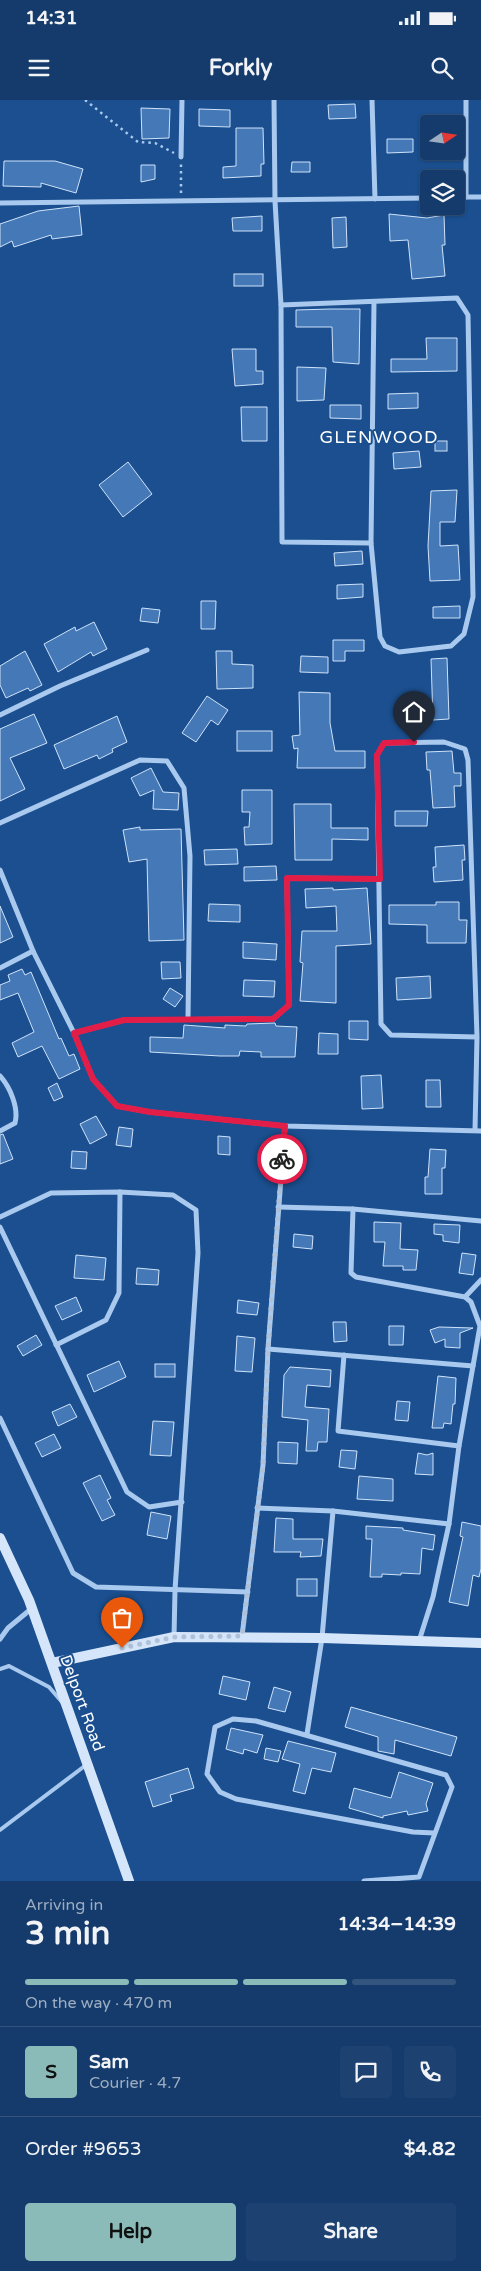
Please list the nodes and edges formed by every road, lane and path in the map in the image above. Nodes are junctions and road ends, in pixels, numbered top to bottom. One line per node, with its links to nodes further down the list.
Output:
1 (84, 100): 6 (path)
2 (182, 100): 6 (street)
3 (274, 100): 12 (street)
4 (372, 100): 10 (street)
5 (466, 100): 7 (street)
6 (182, 157): 11 (path)
7 (466, 197): 8 (street)
8 (481, 197)
9 (420, 198): 10 (street)
10 (374, 199): 12 (street)
11 (181, 200): 12 (street); 13 (street)
12 (275, 200): 15 (street)
13 (0, 203)
14 (374, 302): 15 (street); 16 (street); 16 (street)
15 (281, 305): 16 (street)
16 (371, 543)
17 (148, 650): 18 (street)
18 (0, 715)
19 (0, 823): 24 (street)
20 (0, 870): 22 (street)
21 (380, 879): 24 (street); 26 (street); 26 (street)
22 (33, 952): 23 (street); 25 (street)
23 (0, 968)
24 (188, 1019): 25 (street)
25 (74, 1033): 28 (street)
26 (477, 1037): 30 (street)
27 (0, 1076): 29 (street)
28 (285, 1126): 30 (street); 32 (street)
29 (0, 1131)
30 (478, 1131)
31 (120, 1192): 34 (street); 40 (street); 46 (street)
32 (278, 1207): 33 (street); 41 (street)
33 (353, 1208): 35 (street); 38 (street)
34 (0, 1217)
35 (481, 1221)
36 (0, 1227): 40 (street)
37 (481, 1280): 38 (street)
38 (465, 1297): 39 (street)
39 (480, 1327): 43 (street)
40 (56, 1345): 46 (street)
41 (268, 1349): 42 (street); 47 (street)
42 (344, 1355): 43 (street); 45 (street)
43 (473, 1366): 45 (street)
44 (0, 1418): 51 (street)
45 (459, 1446): 49 (street)
46 (182, 1502): 51 (street)
47 (257, 1508): 48 (street); 52 (street)
48 (333, 1511): 49 (street); 56 (street)
49 (449, 1524): 58 (street)
50 (0, 1538): 53 (street, Delport Road)
51 (175, 1590): 52 (street); 55 (street)
52 (248, 1592): 54 (street)
53 (32, 1608): 57 (street); 60 (street, Delport Road)
54 (242, 1636): 55 (street); 56 (street)
55 (174, 1637): 60 (street)
56 (322, 1638): 58 (street); 63 (street)
57 (0, 1639)
58 (419, 1642): 59 (street)
59 (481, 1643)
60 (52, 1663): 62 (street, Delport Road)
61 (0, 1669): 62 (lane)
62 (69, 1712): 64 (street, Delport Road)
63 (307, 1734): 66 (street); 66 (street)
64 (88, 1764): 65 (lane); 67 (street, Delport Road)
65 (0, 1830)
66 (434, 1833): 68 (street)
67 (129, 1881)
68 (364, 1881)

